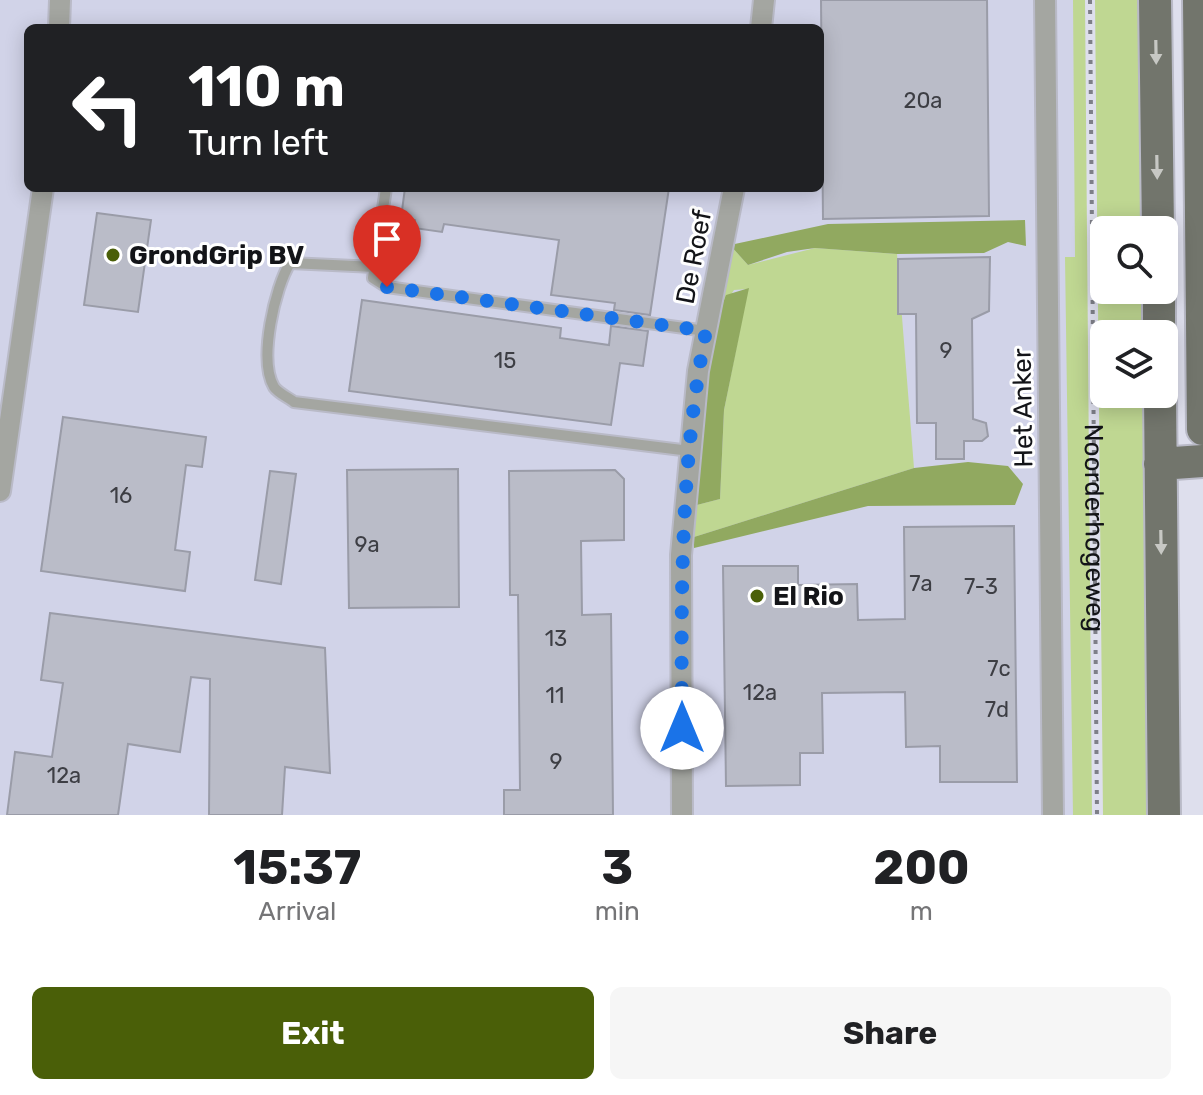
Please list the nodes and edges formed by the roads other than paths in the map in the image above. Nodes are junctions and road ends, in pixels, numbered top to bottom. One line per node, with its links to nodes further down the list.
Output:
1 (60, 0): 6 (street)
2 (764, 0): 7 (street)
3 (1045, 0): 21 (street, Het Anker)
4 (1155, 0): 11 (main road, one-way to 11)
5 (1199, 0): 15 (main road)
6 (59, 24)
7 (761, 24)
8 (42, 192): 19 (street)
9 (385, 192): 12 (lane)
10 (733, 192): 13 (street, De Roef)
11 (1158, 216)
12 (375, 267): 13 (lane); 16 (lane)
13 (706, 331): 16 (street, De Roef)
14 (1160, 408): 18 (main road)
15 (1203, 429)
16 (690, 451): 20 (street, De Roef)
17 (1203, 461): 18 (main road)
18 (1160, 464): 22 (main road, one-way to 22)
19 (0, 491)
20 (682, 815)
21 (1053, 815)
22 (1164, 815)

